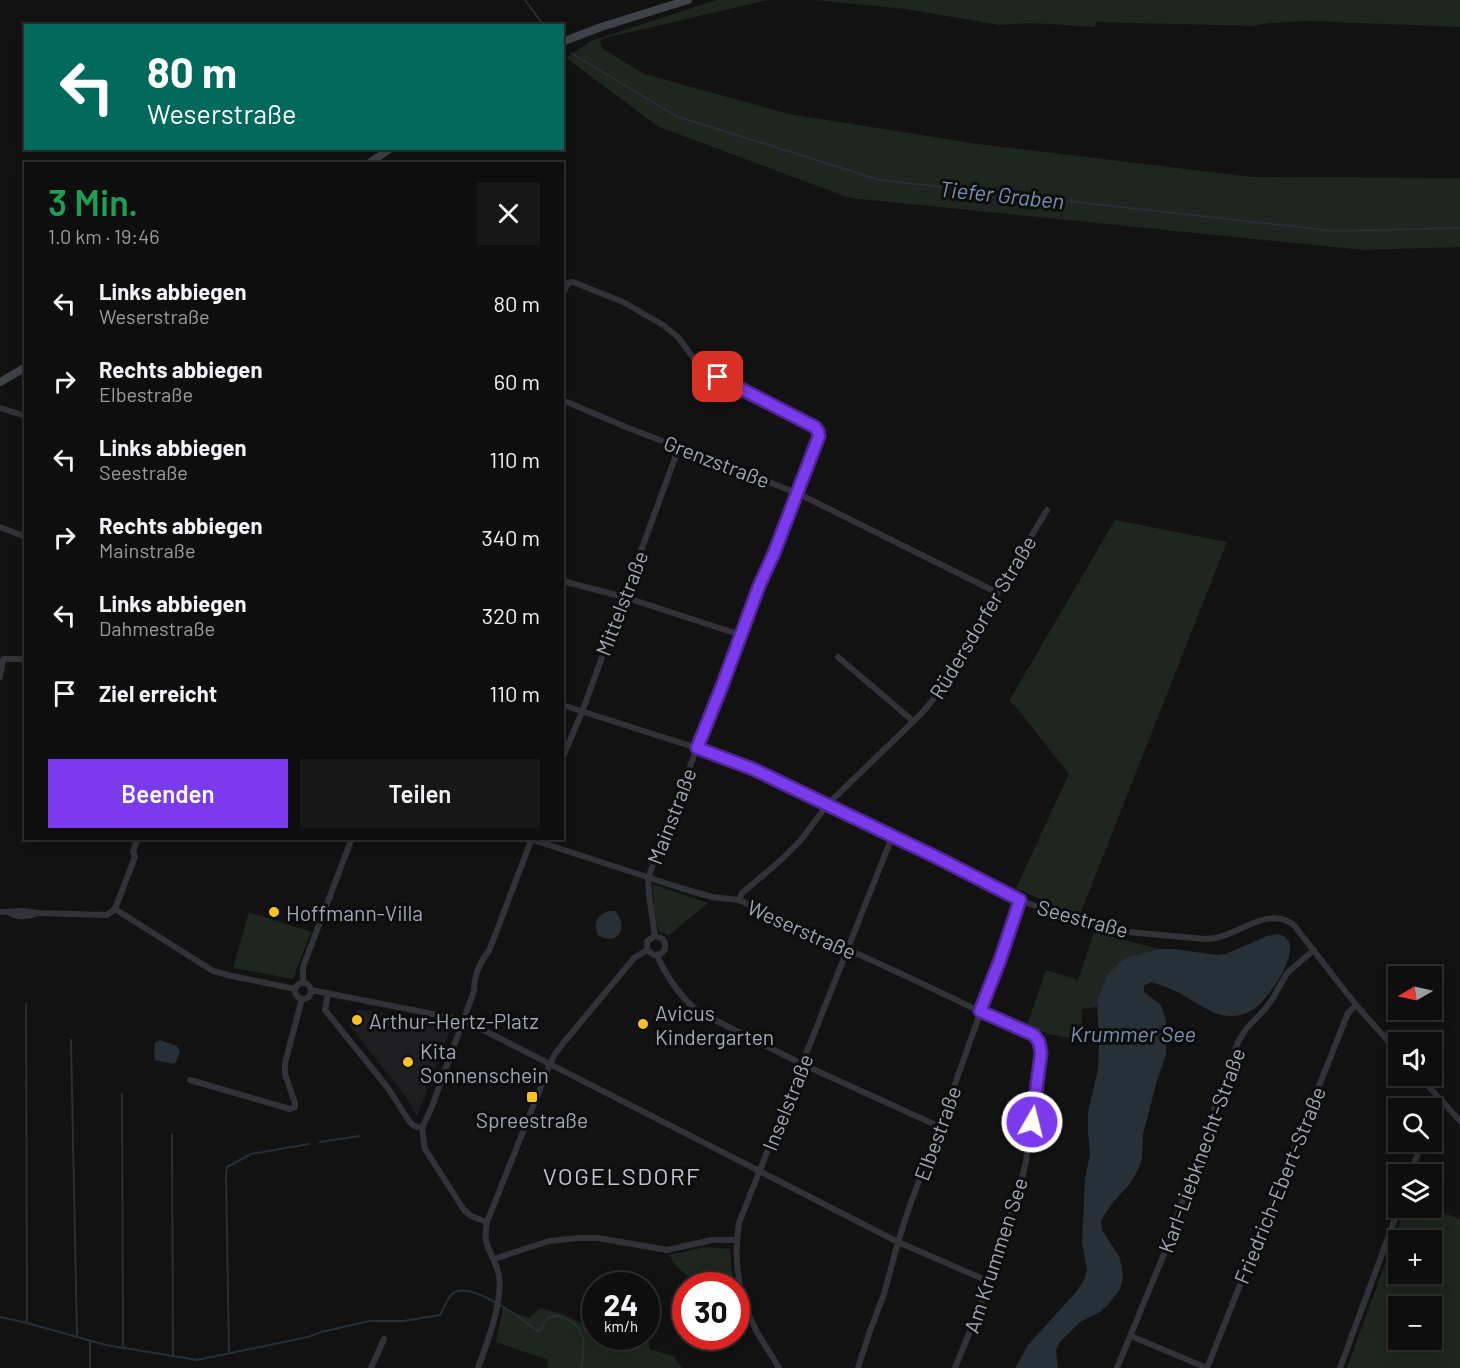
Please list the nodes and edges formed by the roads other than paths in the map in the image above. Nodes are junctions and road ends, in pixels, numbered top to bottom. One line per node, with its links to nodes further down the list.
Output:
1 (688, 0): 2 (main road)
2 (564, 41)
3 (389, 150): 4 (main road)
4 (371, 162)
5 (564, 290): 12 (street, Mainstraße)
6 (24, 368): 7 (main road)
7 (0, 382)
8 (564, 401): 11 (street, Grenzstraße)
9 (0, 408): 10 (street)
10 (24, 415)
11 (679, 447): 12 (street, Grenzstraße); 18 (street, Mittelstraße)
12 (797, 493): 17 (street, Grenzstraße); 19 (street, Mainstraße)
13 (1047, 510): 17 (street, Rüdersdorfer Straße)
14 (0, 527): 15 (street)
15 (24, 536)
16 (564, 582): 18 (street)
17 (998, 593): 25 (street, Rüdersdorfer Straße)
18 (624, 597): 19 (street); 24 (street, Mittelstraße)
19 (741, 635): 26 (street, Mainstraße)
20 (838, 657): 25 (street, Rüdersdorfer Straße)
21 (24, 659): 22 (street)
22 (0, 677)
23 (564, 706): 24 (street, Seestraße)
24 (582, 712): 26 (street, Seestraße); 27 (street, Mittelstraße)
25 (913, 721): 28 (street, Rüdersdorfer Straße)
26 (697, 748): 28 (street, Seestraße); 34 (street, Mainstraße)
27 (564, 754)
28 (827, 805): 29 (street, Seestraße); 35 (street, Rüdersdorfer Straße)
29 (892, 837): 36 (street, Seestraße); 40 (street, Inselstraße)
30 (137, 840): 37 (street)
31 (351, 840): 44 (street)
32 (530, 840): 51 (street)
33 (533, 840): 34 (street, Weserstraße)
34 (648, 878): 35 (street, Weserstraße); 39 (street, Mainstraße)
35 (739, 900): 40 (street, Weserstraße)
36 (1020, 900): 42 (street, Seestraße); 50 (street, Elbestraße)
37 (115, 909): 38 (street); 45 (street)
38 (0, 912)
39 (655, 936): 41 (street); 43 (street)
40 (847, 949): 50 (street, Weserstraße); 55 (street, Inselstraße)
41 (647, 950): 43 (street); 54 (street)
42 (1314, 950): 49 (street, Seestraße); 70 (street, Karl-Liebknecht-Straße)
43 (657, 955): 55 (street)
44 (303, 983): 45 (street); 46 (street)
45 (295, 989): 48 (street)
46 (311, 990): 47 (street); 48 (street)
47 (328, 993): 51 (street); 62 (street)
48 (302, 999): 56 (street)
49 (1356, 1005): 53 (street, Seestraße); 78 (street, Friedrich-Ebert-Straße)
50 (980, 1011): 52 (street, Weserstraße); 61 (street, Elbestraße)
51 (464, 1020): 54 (street); 62 (street)
52 (1034, 1035): 69 (street, Am Krummen See)
53 (1388, 1041)
54 (550, 1064): 63 (street); 65 (street)
55 (802, 1064): 61 (street); 63 (street, Inselstraße)
56 (190, 1080)
57 (1428, 1086): 58 (street)
58 (1439, 1098)
59 (1442, 1101): 60 (street)
60 (1460, 1121)
61 (938, 1126): 67 (street, Elbestraße)
62 (422, 1128): 65 (street)
63 (759, 1172): 66 (street, Inselstraße); 67 (street)
64 (1395, 1218): 79 (street)
65 (487, 1222): 68 (street)
66 (736, 1240): 68 (street); 74 (street, Inselstraße)
67 (898, 1242): 69 (street); 75 (street, Elbestraße)
68 (494, 1259): 73 (street)
69 (990, 1282): 76 (street, Am Krummen See)
70 (1131, 1336): 77 (street, Karl-Liebknecht-Straße); 78 (street)
71 (384, 1339): 72 (street)
72 (371, 1368)
73 (478, 1368)
74 (778, 1368)
75 (858, 1368)
76 (955, 1368)
77 (1117, 1368)
78 (1207, 1368)
79 (1340, 1368)

